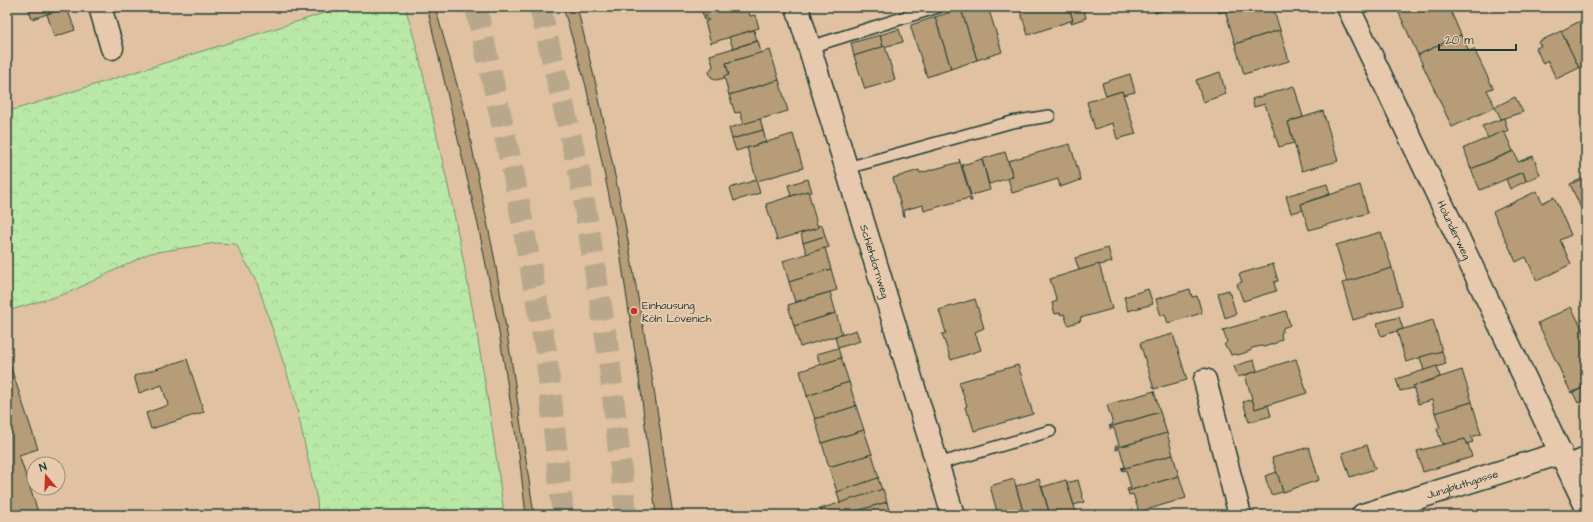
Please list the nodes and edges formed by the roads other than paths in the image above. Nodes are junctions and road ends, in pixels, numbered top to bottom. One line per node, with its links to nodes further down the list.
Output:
1 (100, 7): 5 (street)
2 (797, 7): 6 (street, Schlehdornweg)
3 (938, 7): 6 (lane)
4 (1348, 7): 11 (street, Holunderweg)
5 (112, 48)
6 (810, 48): 8 (street, Schlehdornweg)
7 (1049, 116): 8 (lane)
8 (846, 168): 12 (street, Schlehdornweg)
9 (1205, 380): 15 (street)
10 (1050, 432): 12 (lane)
11 (1571, 460): 13 (street, Holunderweg); 16 (street, Jungbluthgasse)
12 (938, 464): 14 (street, Schlehdornweg)
13 (1586, 506)
14 (953, 515)
15 (1240, 515)
16 (1363, 515)

